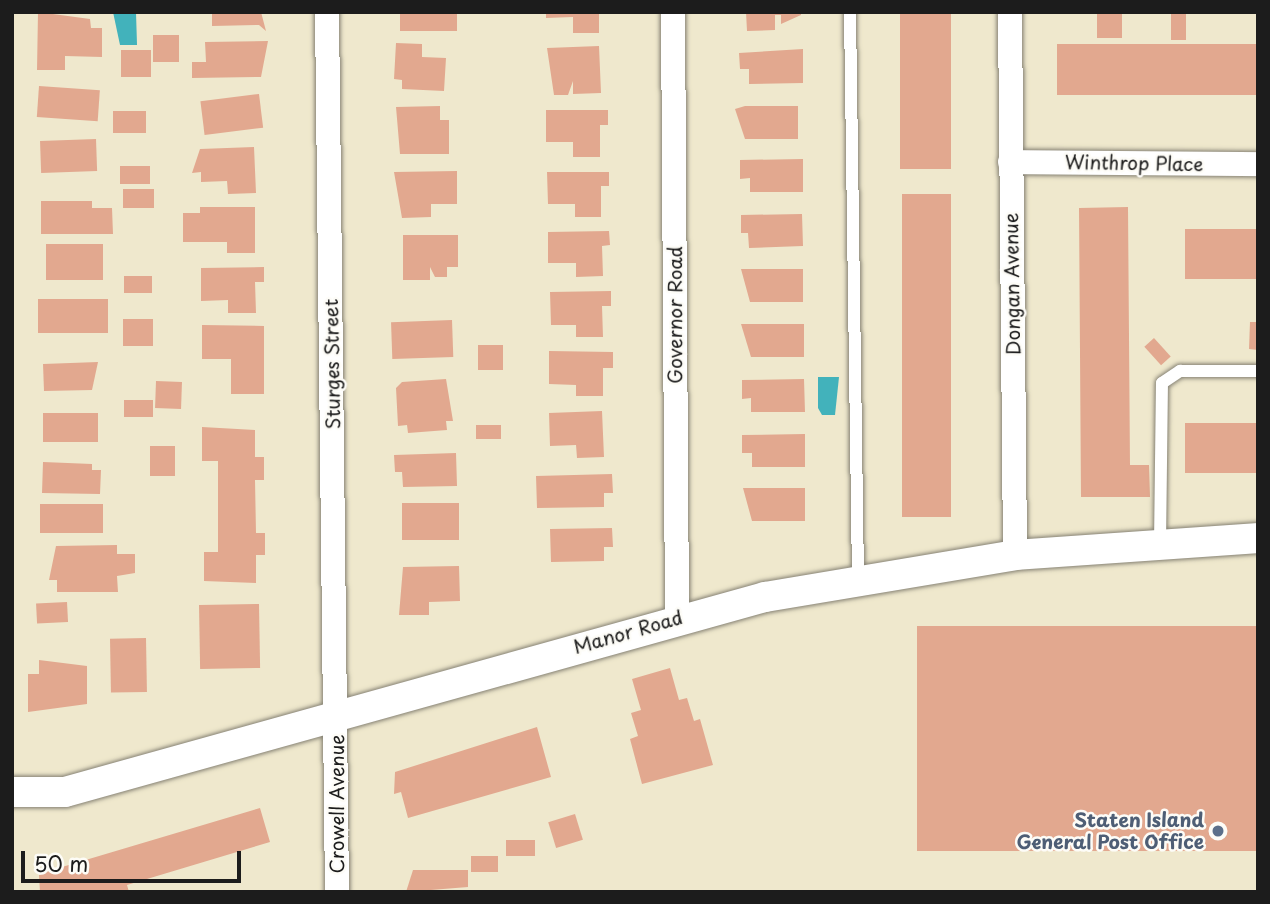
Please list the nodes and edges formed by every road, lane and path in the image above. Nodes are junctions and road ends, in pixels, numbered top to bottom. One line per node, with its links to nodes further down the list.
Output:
1 (327, 12): 13 (street, Sturges Street)
2 (673, 12): 12 (street, Governor Road)
3 (850, 12): 11 (lane)
4 (1010, 12): 5 (street, Dongan Avenue)
5 (1010, 162): 6 (street, Winthrop Place); 10 (street, Dongan Avenue)
6 (1258, 164)
7 (1258, 371): 9 (lane)
8 (1258, 538): 9 (street, Manor Road)
9 (1160, 544): 10 (street, Manor Road)
10 (1015, 555): 11 (street, Manor Road)
11 (858, 579): 12 (street, Manor Road)
12 (677, 617): 13 (street, Manor Road)
13 (337, 715): 14 (street, Manor Road); 15 (street, Crowell Avenue)
14 (12, 792)
15 (337, 892)

